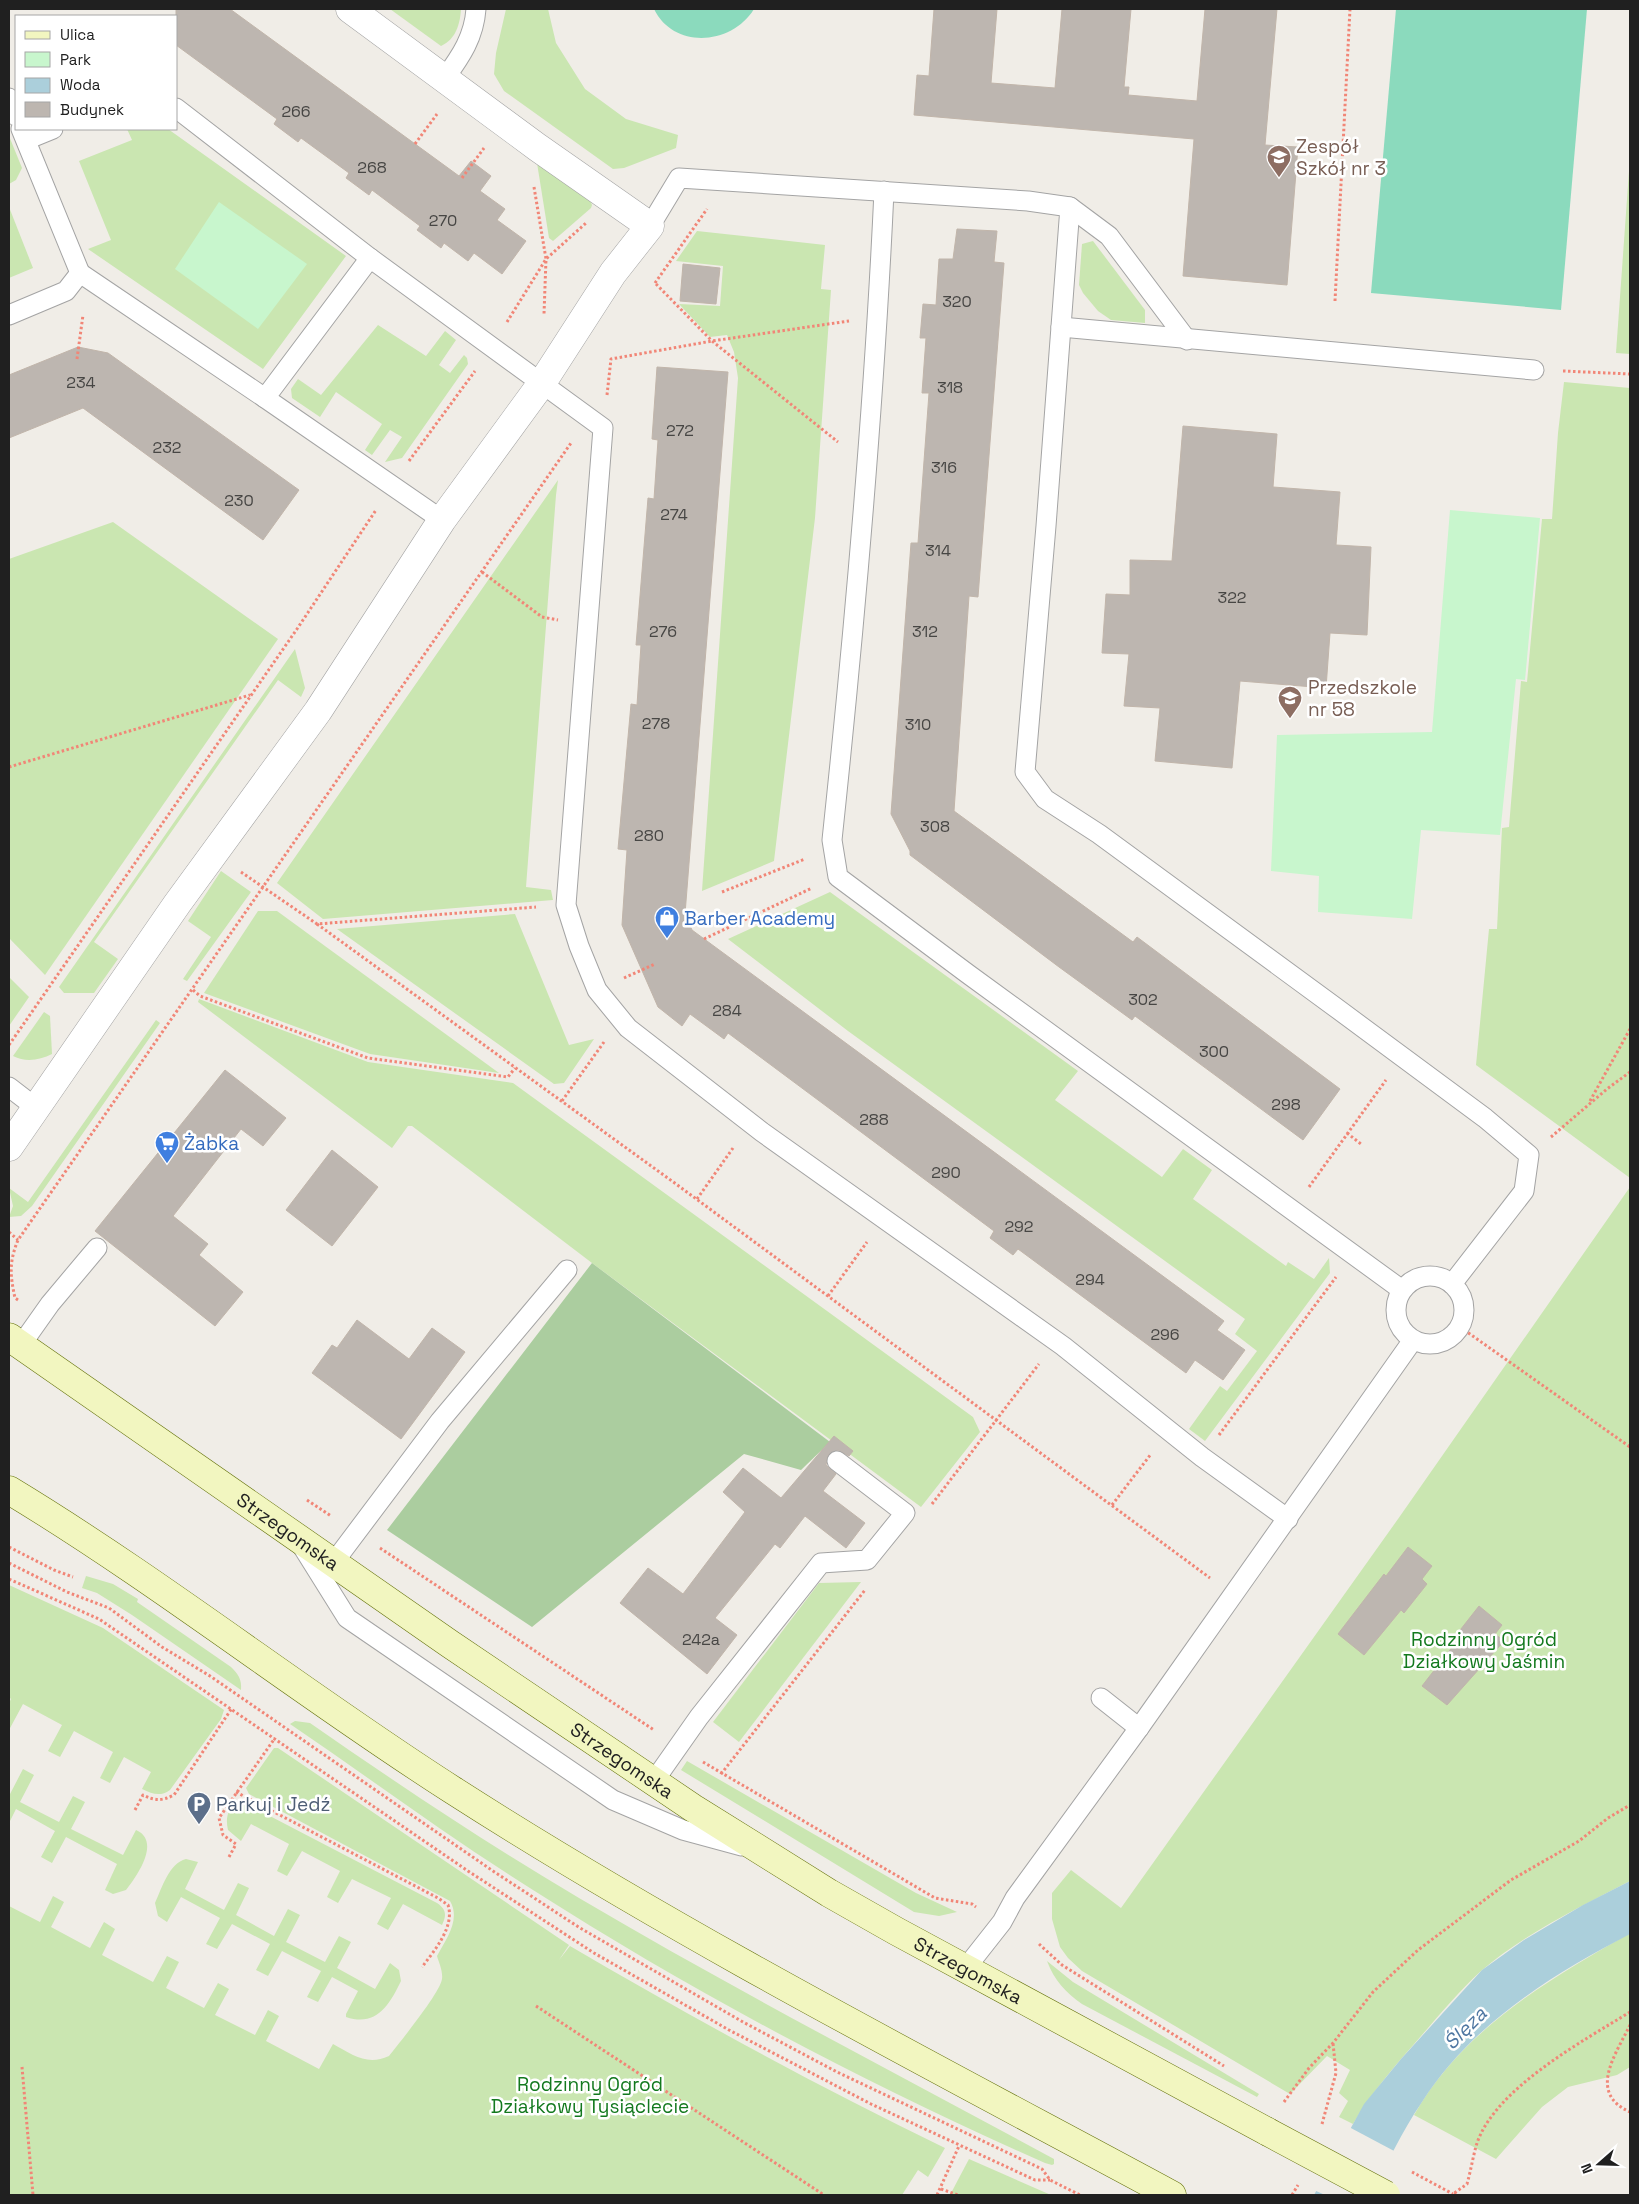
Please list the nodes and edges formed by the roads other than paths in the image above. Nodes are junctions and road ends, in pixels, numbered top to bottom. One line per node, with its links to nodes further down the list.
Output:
1 (350, 9): 3 (street)
2 (476, 9): 3 (lane)
3 (445, 78): 11 (street)
4 (9, 98): 6 (lane)
5 (178, 110): 12 (lane)
6 (15, 113)
7 (47, 130): 8 (lane)
8 (23, 134): 13 (lane)
9 (884, 191): 10 (lane); 11 (lane); 27 (lane)
10 (1070, 207): 15 (lane); 16 (lane)
11 (650, 226): 18 (street)
12 (370, 258): 18 (lane); 19 (lane)
13 (84, 277): 14 (lane); 19 (lane)
14 (9, 315)
15 (1061, 328): 16 (lane); 26 (lane)
16 (1187, 340): 17 (lane)
17 (1534, 370)
18 (542, 382): 20 (street); 32 (lane)
19 (265, 398): 20 (lane)
20 (442, 520): 22 (street)
21 (9, 1087): 22 (lane)
22 (35, 1107): 23 (street)
23 (9, 1147)
24 (97, 1248): 29 (lane)
25 (567, 1270): 34 (lane)
26 (1452, 1284): 27 (lane); 28 (lane)
27 (1402, 1290): 28 (lane)
28 (1412, 1340): 32 (lane)
29 (15, 1341): 33 (main road, Strzegomska)
30 (837, 1461): 37 (lane)
31 (9, 1490): 40 (main road)
32 (1288, 1519): 36 (lane)
33 (294, 1534): 34 (main road, Strzegomska); 38 (lane)
34 (334, 1562): 37 (main road, Strzegomska)
35 (1101, 1698): 36 (lane)
36 (1139, 1728): 39 (lane)
37 (654, 1781): 38 (main road, Strzegomska)
38 (765, 1852): 39 (main road, Strzegomska)
39 (965, 1969): 41 (main road, Strzegomska, bridge)
40 (1172, 2195)
41 (1386, 2195)

